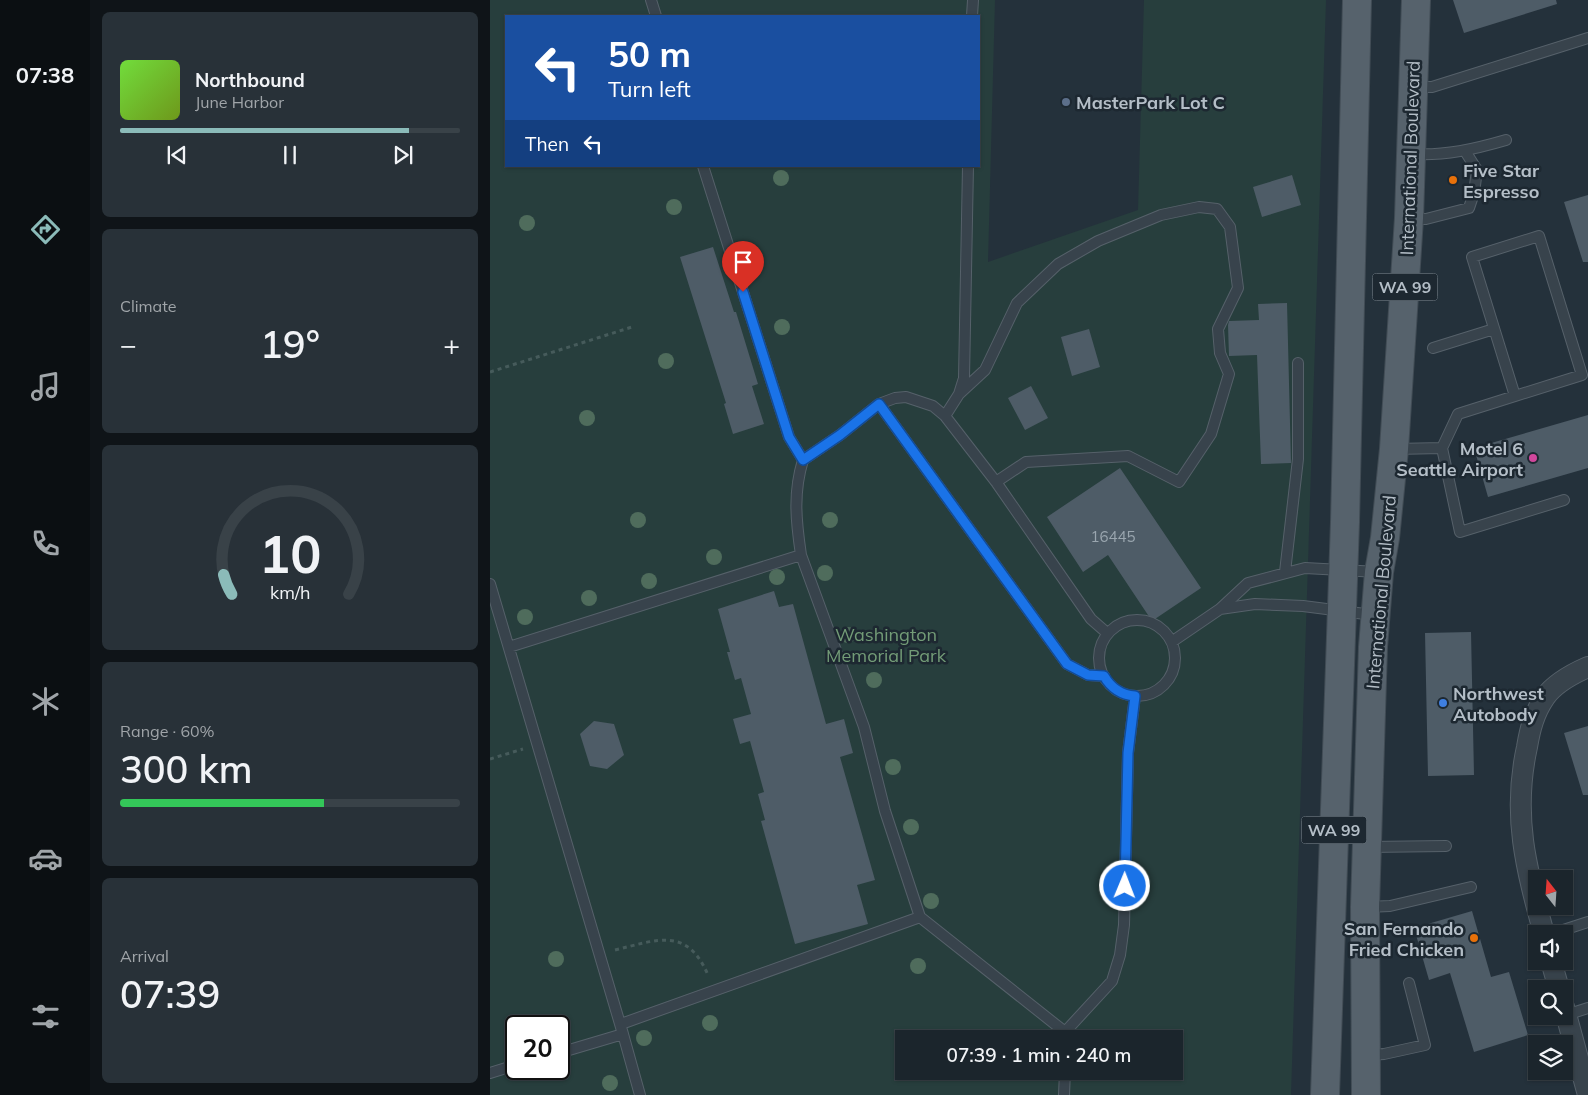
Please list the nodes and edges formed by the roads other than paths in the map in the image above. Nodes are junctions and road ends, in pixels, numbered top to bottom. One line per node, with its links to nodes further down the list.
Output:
1 (651, 0): 5 (lane)
2 (973, 0): 6 (lane)
3 (1357, 0): 29 (main road, International Boulevard / WA 99)
4 (1416, 0): 8 (main road, International Boulevard / WA 99)
5 (656, 15)
6 (972, 15)
7 (1588, 38): 8 (lane)
8 (1413, 87): 11 (main road, International Boulevard / WA 99)
9 (1506, 140): 10 (lane)
10 (1465, 151): 11 (lane); 14 (lane)
11 (1410, 154): 14 (main road, International Boulevard / WA 99)
12 (703, 167): 24 (lane)
13 (968, 167): 18 (lane)
14 (1409, 218): 23 (main road, International Boulevard / WA 99)
15 (1494, 329): 16 (lane); 19 (lane); 19 (lane)
16 (1433, 348)
17 (1298, 363): 28 (lane)
18 (959, 394): 21 (lane); 25 (lane)
19 (1515, 396): 22 (lane)
20 (879, 404): 21 (lane); 24 (lane); 39 (lane)
21 (945, 416): 25 (lane)
22 (1442, 448): 23 (lane); 26 (lane)
23 (1394, 449): 30 (main road, International Boulevard / WA 99)
24 (803, 460): 27 (lane)
25 (996, 482): 35 (lane)
26 (1564, 500)
27 (801, 555): 37 (lane); 45 (lane)
28 (1285, 572): 29 (lane); 32 (lane)
29 (1343, 572): 30 (lane); 33 (main road, International Boulevard / WA 99)
30 (1379, 572): 34 (main road, International Boulevard / WA 99)
31 (490, 584): 37 (lane)
32 (1220, 609): 33 (lane); 36 (lane)
33 (1341, 610): 34 (lane); 64 (main road, International Boulevard / WA 99)
34 (1376, 615): 42 (main road, International Boulevard / WA 99)
35 (1107, 633): 36 (lane); 39 (lane)
36 (1173, 641): 40 (lane)
37 (509, 648): 53 (lane)
38 (1588, 667): 47 (street)
39 (1104, 676): 40 (lane)
40 (1135, 696): 55 (lane)
41 (1446, 846): 42 (lane)
42 (1367, 848): 44 (main road, International Boulevard / WA 99)
43 (1471, 887): 44 (lane)
44 (1365, 907): 57 (main road, International Boulevard / WA 99)
45 (920, 917): 53 (lane); 54 (lane)
46 (1588, 922): 48 (lane)
47 (1542, 925)
48 (1573, 927)
49 (1409, 983): 57 (lane)
50 (1588, 1008): 51 (lane)
51 (1573, 1010)
52 (1570, 1025): 58 (street)
53 (622, 1029): 56 (lane); 62 (lane)
54 (1059, 1030)
55 (1069, 1030)
56 (570, 1049)
57 (1367, 1055): 65 (main road, International Boulevard / WA 99)
58 (1584, 1068): 66 (street)
59 (505, 1069): 60 (lane)
60 (490, 1073)
61 (1065, 1080): 63 (lane)
62 (640, 1095)
63 (1064, 1095)
64 (1325, 1095)
65 (1366, 1095)
66 (1588, 1095)

